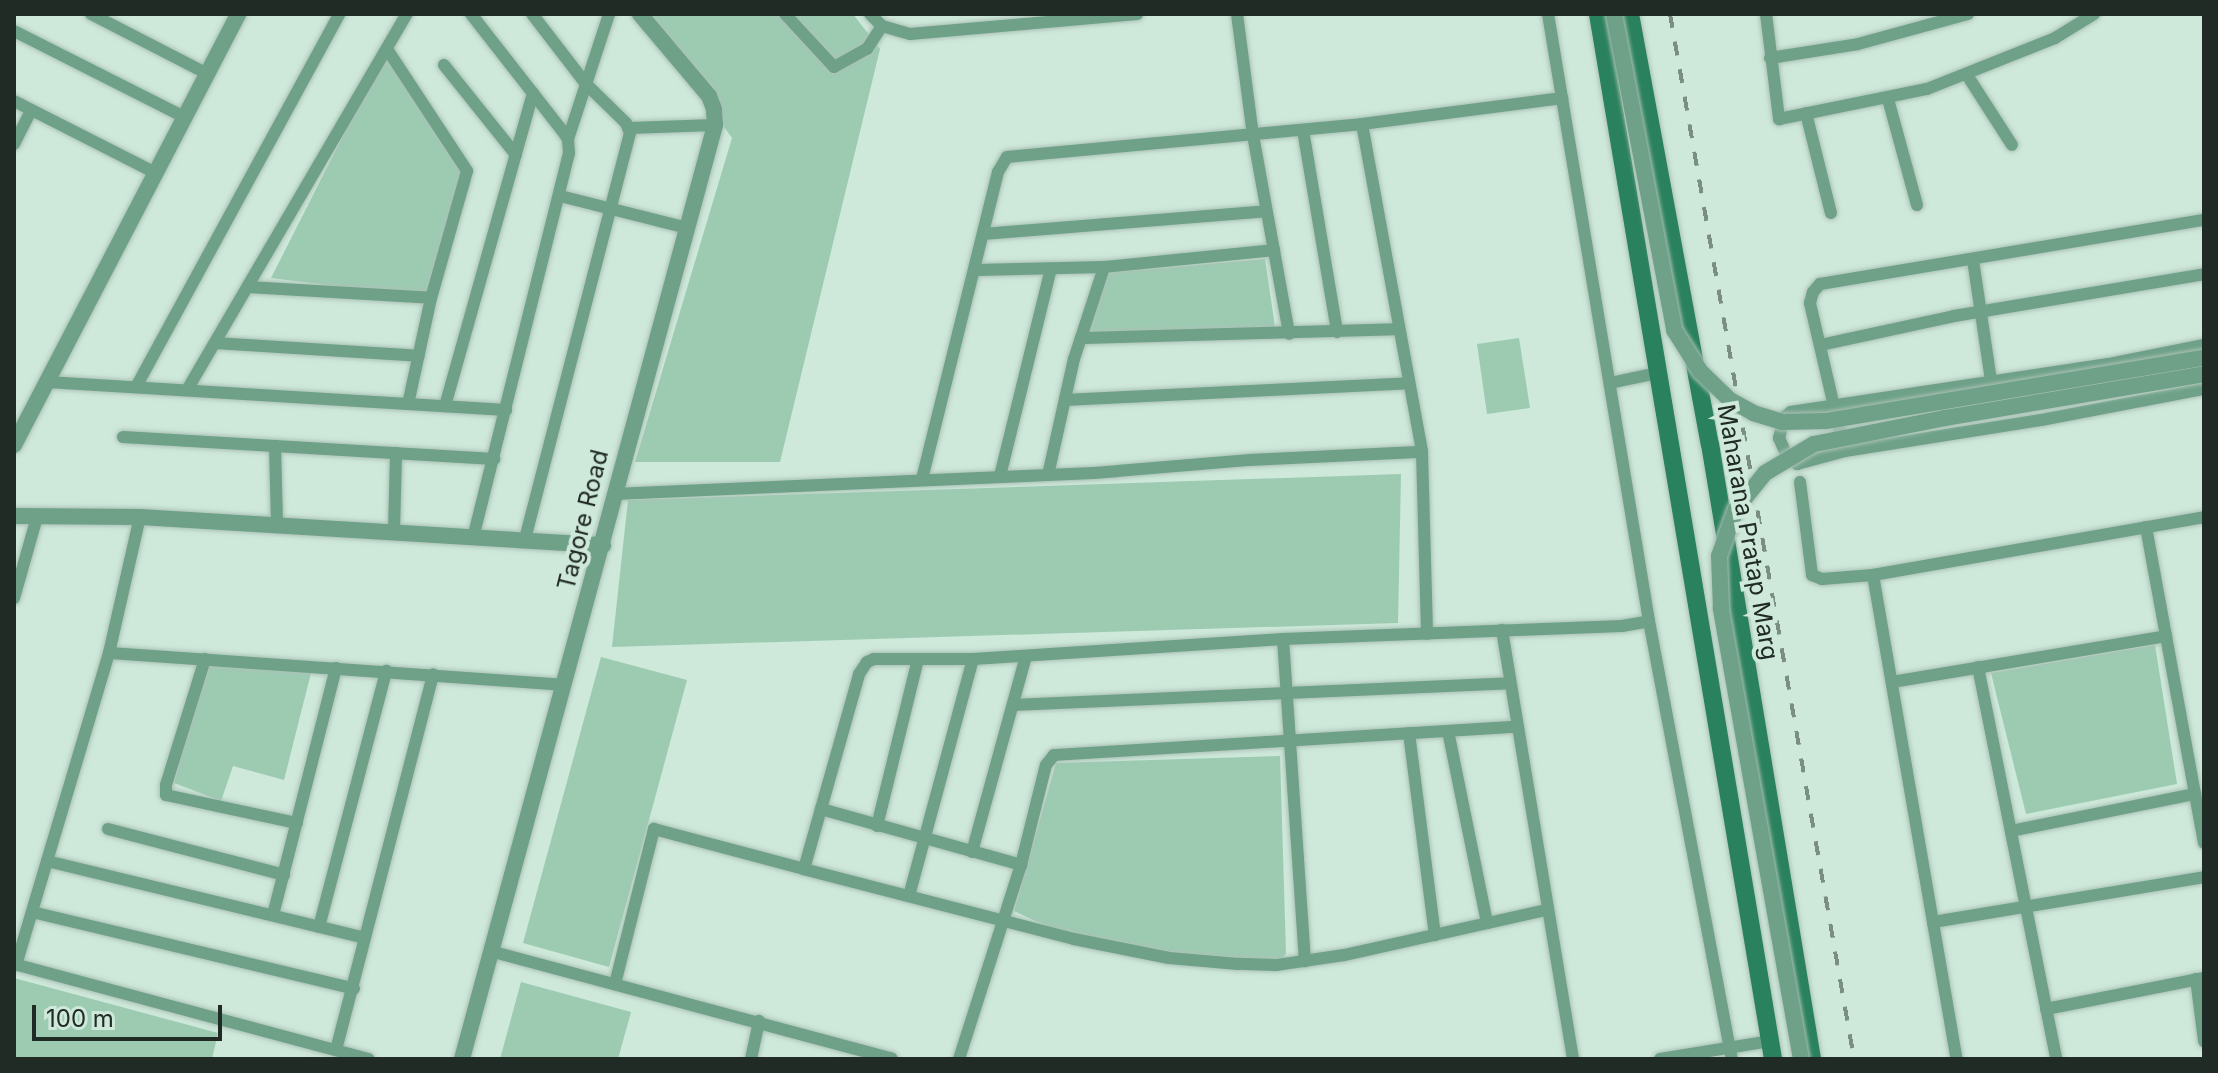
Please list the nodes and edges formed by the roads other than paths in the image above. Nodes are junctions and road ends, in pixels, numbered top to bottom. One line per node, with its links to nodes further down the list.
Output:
1 (91, 14): 26 (street)
2 (238, 14): 26 (street)
3 (339, 14): 80 (street)
4 (407, 14): 23 (street)
5 (471, 14): 29 (street)
6 (609, 14): 28 (street)
7 (640, 14): 37 (street)
8 (785, 14): 21 (street)
9 (870, 14): 21 (street)
10 (1133, 14): 20 (street)
11 (1237, 14): 40 (street)
12 (1548, 14): 30 (street)
13 (1598, 14): 66 (main road)
14 (1614, 14): 73 (street, bridge)
15 (1630, 14): 63 (main road, Maharana Pratap Marg)
16 (1766, 14): 24 (street)
17 (1968, 14): 24 (street)
18 (534, 15): 28 (street)
19 (2086, 16): 27 (street)
20 (1083, 17): 21 (street)
21 (882, 26)
22 (14, 31): 35 (street)
23 (387, 49): 60 (street); 61 (street)
24 (1770, 58): 34 (street)
25 (444, 65): 44 (street)
26 (206, 73): 35 (street)
27 (1967, 75): 31 (street); 43 (street)
28 (586, 84): 38 (street); 41 (street)
29 (533, 93): 41 (street); 44 (street)
30 (1562, 98): 36 (street); 79 (street)
31 (1888, 99): 34 (street); 47 (street)
32 (14, 101): 33 (street)
33 (31, 110): 42 (street); 45 (street)
34 (1806, 113): 50 (street)
35 (184, 117): 45 (street)
36 (1362, 124): 39 (street); 64 (street)
37 (715, 125): 38 (street); 52 (street, Tagore Road)
38 (629, 128): 48 (street)
39 (1303, 130): 40 (street); 65 (street)
40 (1253, 135): 49 (street); 53 (street)
41 (568, 139): 46 (street)
42 (14, 144)
43 (2012, 145)
44 (516, 155): 86 (street)
45 (154, 172): 77 (street)
46 (560, 196): 48 (street); 87 (street)
47 (1917, 205)
48 (610, 209): 52 (street); 108 (street)
49 (1266, 211): 53 (street); 54 (street)
50 (1831, 213)
51 (2204, 220): 55 (street)
52 (687, 228): 99 (street, Tagore Road)
53 (983, 234): 58 (street)
54 (1274, 250): 56 (street); 67 (street)
55 (1973, 260): 62 (street); 70 (street)
56 (1104, 267): 57 (street); 68 (street)
57 (1051, 269): 58 (street); 96 (street)
58 (976, 270): 97 (street)
59 (2204, 274): 62 (street)
60 (248, 287): 61 (street); 69 (street)
61 (431, 298): 72 (street)
62 (1979, 312): 70 (street); 76 (street)
63 (1687, 326): 66 (main road); 181 (main road, Maharana Pratap Marg)
64 (1399, 329): 65 (street); 78 (street)
65 (1337, 332): 67 (street)
66 (1651, 333): 74 (main road)
67 (1289, 334): 68 (street)
68 (1081, 338): 83 (street)
69 (215, 343): 72 (street); 82 (street)
70 (1820, 345): 85 (street)
71 (2204, 345): 76 (street)
72 (419, 356): 84 (street)
73 (2204, 358)
74 (1658, 373): 79 (street); 171 (main road)
75 (2204, 374): 180 (street, bridge)
76 (1991, 380): 85 (street)
77 (47, 382): 80 (street); 89 (street)
78 (1409, 383): 83 (street); 92 (street)
79 (1610, 383): 112 (street)
80 (136, 387): 82 (street)
81 (2204, 389): 91 (street)
82 (187, 390): 84 (street)
83 (1065, 400): 95 (street)
84 (408, 404): 86 (street)
85 (1833, 405): 91 (street); 91 (street)
86 (445, 406): 87 (street)
87 (506, 410): 94 (street)
88 (123, 437): 90 (street)
89 (14, 445)
90 (275, 446): 93 (street); 104 (street)
91 (1845, 451)
92 (1422, 452): 95 (street); 114 (street)
93 (396, 453): 94 (street); 106 (street)
94 (494, 459): 107 (street)
95 (1048, 475): 96 (street)
96 (1000, 476): 97 (street)
97 (922, 479): 99 (street)
98 (1800, 482): 110 (street)
99 (614, 494): 109 (street, Tagore Road)
100 (14, 516): 101 (street)
101 (37, 517): 102 (street); 111 (street)
102 (140, 517): 104 (street); 117 (street)
103 (2204, 517): 105 (street)
104 (277, 524): 106 (street)
105 (2146, 527): 110 (street); 115 (street)
106 (394, 531): 107 (street)
107 (474, 535): 108 (street)
108 (525, 539): 109 (street)
109 (603, 545): 128 (street, Tagore Road)
110 (1873, 575): 126 (street)
111 (14, 598)
112 (1649, 621): 113 (street); 169 (street)
113 (1502, 630): 114 (street); 127 (street)
114 (1427, 634): 116 (street)
115 (2166, 636): 122 (street); 135 (street)
116 (1283, 639): 118 (street); 129 (street)
117 (109, 653): 119 (street); 144 (street)
118 (1026, 656): 121 (street); 130 (street)
119 (205, 659): 123 (street); 137 (street)
120 (918, 659): 121 (street); 136 (street); 138 (street)
121 (973, 659): 141 (street)
122 (1978, 667): 126 (street); 140 (street)
123 (336, 668): 124 (street); 137 (street)
124 (386, 671): 125 (street); 157 (street)
125 (433, 674): 128 (street); 159 (street)
126 (1892, 682): 154 (street)
127 (1510, 683): 129 (street); 131 (street)
128 (564, 685): 160 (street, Tagore Road)
129 (1287, 694): 130 (street); 134 (street)
130 (1013, 705): 143 (street)
131 (1517, 727): 132 (street); 151 (street)
132 (1448, 731): 133 (street); 156 (street)
133 (1409, 733): 134 (street); 158 (street)
134 (1290, 741): 145 (street); 161 (street)
135 (2195, 794): 140 (street); 142 (street)
136 (821, 809): 138 (street); 146 (street)
137 (297, 823): 147 (street)
138 (877, 826): 141 (street)
139 (108, 829): 147 (street)
140 (2011, 831): 150 (street)
141 (924, 840): 143 (street); 149 (street)
142 (2204, 843)
143 (972, 852): 145 (street)
144 (47, 861): 152 (street); 153 (street)
145 (1021, 865): 155 (street)
146 (804, 869): 149 (street); 164 (street)
147 (284, 875): 153 (street)
148 (2204, 877): 150 (street)
149 (909, 896): 155 (street)
150 (2026, 907): 154 (street); 166 (street)
151 (1546, 910): 156 (street); 177 (street)
152 (32, 912): 162 (street); 165 (street)
153 (273, 915): 157 (street)
154 (1933, 922): 182 (street)
155 (1003, 923): 161 (street); 176 (street)
156 (1487, 923): 158 (street)
157 (319, 927): 159 (street)
158 (1435, 935): 161 (street)
159 (365, 938): 165 (street)
160 (490, 951): 164 (street); 173 (street, Tagore Road)
161 (1305, 961)
162 (15, 965): 170 (street)
163 (2200, 978): 166 (street); 168 (street)
164 (615, 984): 167 (street)
165 (354, 989): 170 (street)
166 (2046, 1009): 183 (street)
167 (759, 1021): 174 (street); 175 (street)
168 (2204, 1041)
169 (1730, 1045): 171 (street); 178 (street); 179 (street)
170 (336, 1050): 172 (street)
171 (1772, 1050)
172 (368, 1059)
173 (462, 1059)
174 (751, 1059)
175 (892, 1059)
176 (959, 1059)
177 (1573, 1059)
178 (1660, 1059)
179 (1732, 1059)
180 (1801, 1059)
181 (1812, 1059)
182 (1957, 1059)
183 (2056, 1059)

